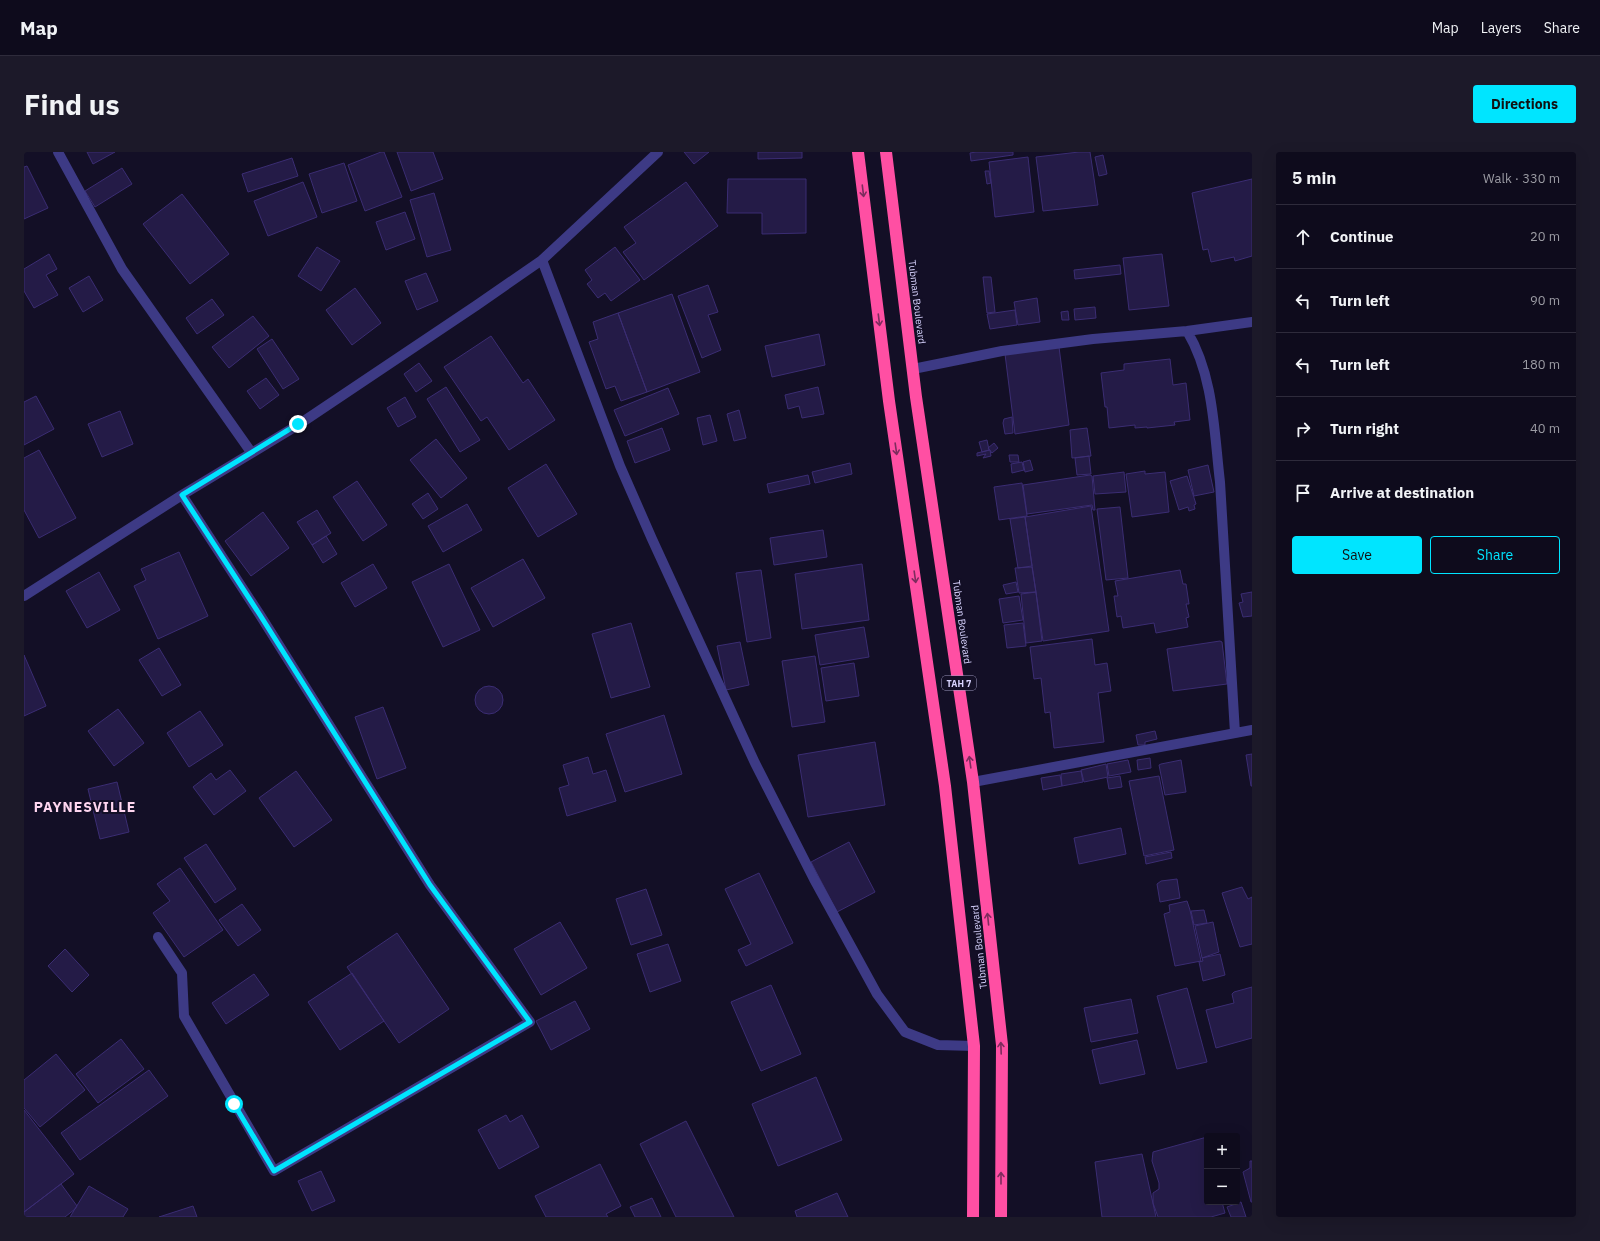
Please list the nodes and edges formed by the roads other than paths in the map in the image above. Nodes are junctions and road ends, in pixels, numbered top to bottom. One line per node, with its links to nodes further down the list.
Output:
1 (58, 152): 9 (street)
2 (658, 152): 5 (street)
3 (858, 152): 16 (highway, Tubman Boulevard / TAH 7, one-way to 16)
4 (886, 152): 8 (highway, Tubman Boulevard / TAH 7)
5 (542, 260): 9 (street); 16 (street)
6 (1252, 322): 7 (street)
7 (1187, 331): 8 (street); 13 (street)
8 (913, 369): 14 (highway, Tubman Boulevard / TAH 7, one-way to 8)
9 (252, 452): 10 (street)
10 (182, 495): 11 (street); 15 (street)
11 (24, 596)
12 (1252, 730): 13 (street)
13 (1234, 733): 14 (street)
14 (973, 782): 18 (highway, Tubman Boulevard / TAH 7, one-way to 14)
15 (158, 937)
16 (974, 1046): 17 (highway, Tubman Boulevard / TAH 7)
17 (973, 1217)
18 (1001, 1217)

